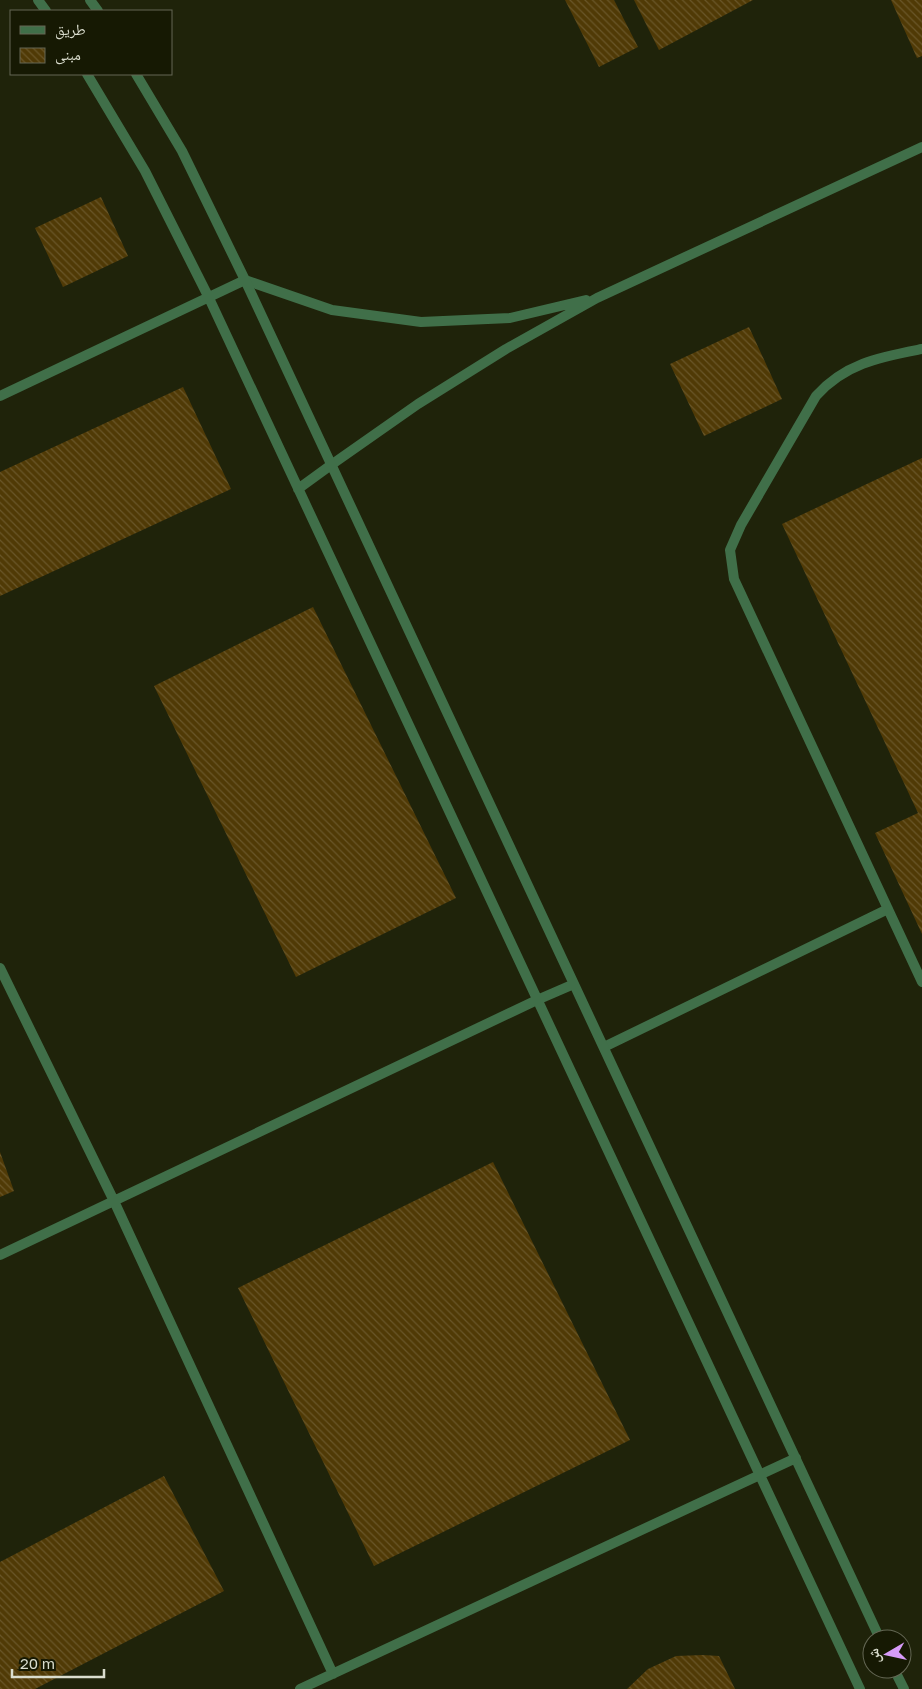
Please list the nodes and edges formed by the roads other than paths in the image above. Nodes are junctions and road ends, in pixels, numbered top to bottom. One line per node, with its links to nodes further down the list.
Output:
1 (88, 75): 5 (street)
2 (137, 75): 4 (street)
3 (922, 147): 6 (street)
4 (245, 280): 5 (street); 6 (street); 9 (street)
5 (208, 298): 8 (street); 10 (street)
6 (596, 298): 9 (street)
7 (922, 350): 11 (street)
8 (0, 396)
9 (331, 465): 10 (street); 14 (street)
10 (298, 488): 15 (street)
11 (888, 909): 13 (street); 16 (street)
12 (0, 968): 17 (street)
13 (922, 982)
14 (574, 984): 15 (street); 16 (street)
15 (537, 1000): 17 (street); 20 (street)
16 (604, 1048): 19 (street)
17 (114, 1201): 18 (street); 22 (street)
18 (0, 1255)
19 (796, 1458): 20 (street); 21 (street)
20 (760, 1476): 22 (street); 24 (street)
21 (875, 1629)
22 (333, 1674): 23 (street)
23 (300, 1689)
24 (860, 1689)

